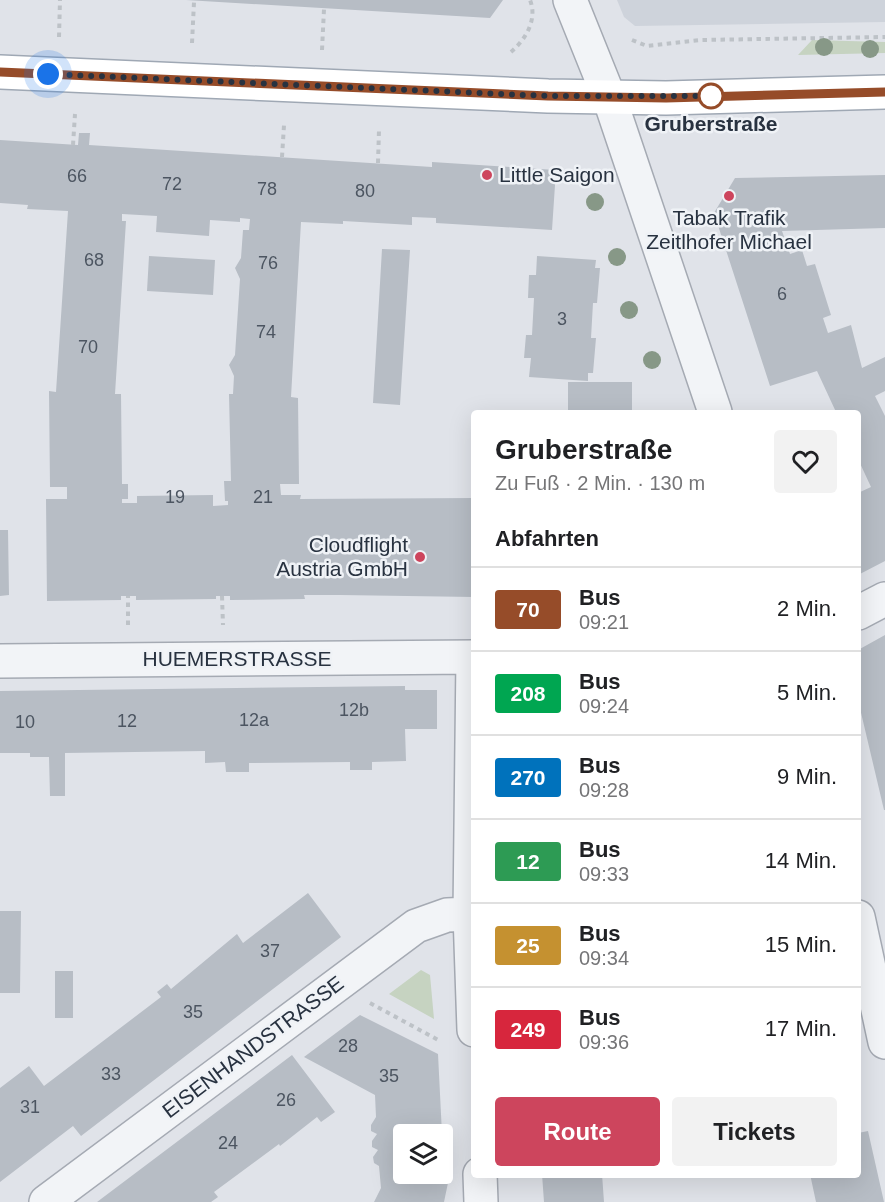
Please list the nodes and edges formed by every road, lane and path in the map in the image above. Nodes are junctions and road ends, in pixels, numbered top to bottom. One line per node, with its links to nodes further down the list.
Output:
1 (60, 0): 6 (path)
2 (530, 0): 11 (path)
3 (570, 0): 14 (street)
4 (194, 2): 9 (path)
5 (324, 9): 10 (path)
6 (59, 37)
7 (885, 37): 8 (path)
8 (632, 40)
9 (192, 43)
10 (322, 50)
11 (511, 52)
12 (0, 72): 14 (main road)
13 (885, 92): 14 (main road)
14 (609, 97): 21 (street)
15 (75, 114): 18 (path)
16 (284, 125): 19 (path)
17 (379, 130): 20 (path)
18 (73, 145)
19 (282, 157)
20 (378, 163)
21 (714, 410)
22 (128, 596): 26 (path)
23 (222, 596): 27 (path)
24 (885, 599): 25 (street)
25 (861, 611)
26 (128, 629)
27 (223, 629)
28 (471, 657): 29 (street, HUEMERSTRASSE)
29 (0, 661)
30 (471, 828): 31 (street)
31 (470, 914): 33 (street); 38 (street, EISENHANDSTRASSE)
32 (861, 931): 36 (street)
33 (471, 943)
34 (361, 998): 35 (path)
35 (440, 1041)
36 (885, 1042)
37 (480, 1178): 39 (street)
38 (46, 1202)
39 (481, 1202)

